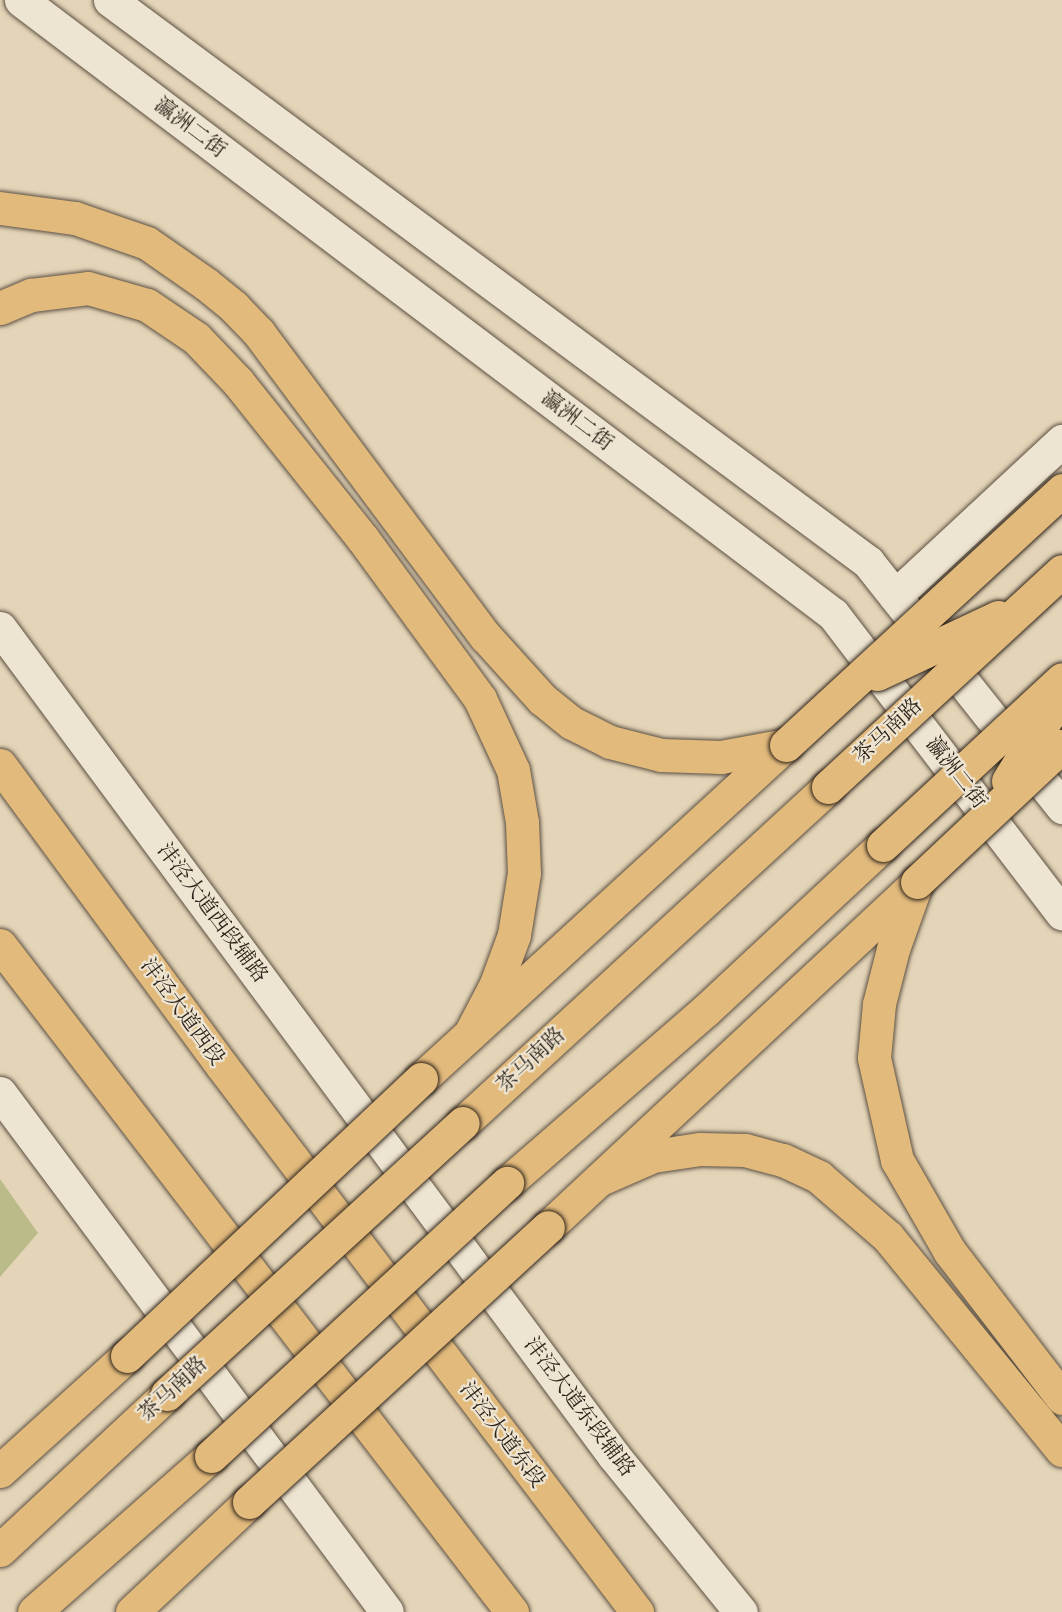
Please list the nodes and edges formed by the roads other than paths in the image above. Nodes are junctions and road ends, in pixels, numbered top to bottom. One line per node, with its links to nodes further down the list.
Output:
1 (21, 0): 20 (street, 瀛洲二街)
2 (110, 0): 8 (street)
3 (0, 208): 14 (main road)
4 (0, 308): 22 (main road)
5 (1062, 441): 8 (street)
6 (1062, 490): 12 (main road, bridge)
7 (1062, 571): 9 (main road, 茶马南路, bridge)
8 (895, 596): 17 (street)
9 (1027, 603): 12 (main road, bridge); 30 (main road, 茶马南路, bridge)
10 (0, 628): 25 (street, 沣泾大道西段辅路)
11 (1062, 679): 32 (main road, bridge)
12 (848, 687): 14 (main road, bridge)
13 (1062, 694): 18 (main road, bridge)
14 (786, 745): 22 (main road)
15 (1062, 746): 18 (main road, bridge)
16 (0, 765): 26 (main road, 沣泾大道西段)
17 (1060, 801)
18 (983, 821): 19 (main road, bridge)
19 (917, 882): 24 (main road); 27 (main road)
20 (1062, 914)
21 (0, 945): 34 (main road)
22 (470, 1034): 29 (main road, bridge)
23 (0, 1093): 33 (street)
24 (600, 1179): 28 (main road); 31 (main road, bridge)
25 (423, 1198): 36 (street, 沣泾大道东段辅路)
26 (367, 1257): 35 (main road, 沣泾大道东段)
27 (1062, 1398)
28 (1062, 1450)
29 (1, 1470)
30 (0, 1550)
31 (133, 1611)
32 (34, 1612)
33 (387, 1612)
34 (512, 1612)
35 (637, 1612)
36 (741, 1612)

